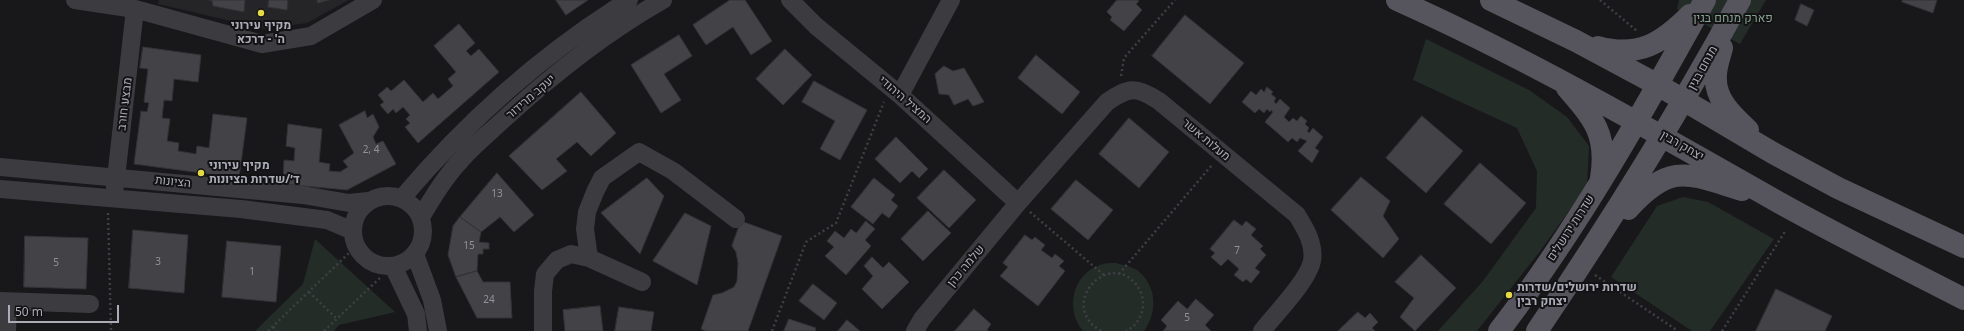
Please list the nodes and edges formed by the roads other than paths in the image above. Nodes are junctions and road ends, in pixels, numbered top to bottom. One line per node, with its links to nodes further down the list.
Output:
1 (75, 0): 11 (street)
2 (373, 0): 11 (street)
3 (629, 0): 25 (street, יעקב מרידור)
4 (663, 0): 30 (street, יעקב מרידור)
5 (790, 0): 16 (street, המציל היהודי)
6 (951, 0): 16 (street)
7 (1397, 0): 14 (main road, יצחק רבין)
8 (1491, 0): 13 (main road)
9 (1705, 0): 13 (main road); 15 (main road)
10 (1740, 0): 12 (main road, מנחם בגין)
11 (135, 9): 22 (street, מבצע חורב)
12 (1730, 20): 17 (main road, מנחם בגין); 20 (main road)
13 (1576, 41): 15 (main road)
14 (1559, 78): 18 (main road, יצחק רבין); 23 (main road)
15 (1658, 85): 17 (main road); 18 (main road)
16 (895, 91): 28 (street, המציל היהודי)
17 (1684, 101): 19 (main road, מנחם בגין); 20 (main road)
18 (1638, 121): 19 (main road, יצחק רבין); 23 (main road, שדרות ירושלים)
19 (1664, 136): 27 (main road, יצחק רבין); 33 (main road)
20 (1773, 154): 34 (main road)
21 (0, 167): 22 (street, הציונות)
22 (116, 176): 26 (street, הציונות); 29 (street, מבצע חורב)
23 (1601, 181): 48 (main road, שדרות ירושלים)
24 (0, 189): 29 (street, הציונות)
25 (402, 198): 26 (street); 30 (street)
26 (368, 201): 32 (street)
27 (1779, 202): 33 (main road); 39 (main road, יצחק רבין)
28 (1018, 203): 46 (street, שלמה כהן); 47 (street, מעלות אשר)
29 (111, 204): 32 (street, הציונות)
30 (421, 217): 35 (street)
31 (736, 219): 36 (street)
32 (353, 231): 37 (street)
33 (1595, 245): 49 (main road)
34 (1964, 247)
35 (415, 254): 37 (street); 44 (street)
36 (589, 258): 38 (street); 45 (street)
37 (387, 271): 43 (street)
38 (642, 282)
39 (1964, 299)
40 (4, 302): 41 (street); 42 (street)
41 (90, 304)
42 (7, 331)
43 (418, 331)
44 (438, 331)
45 (543, 331)
46 (915, 331)
47 (1262, 331)
48 (1499, 331)
49 (1537, 331)

